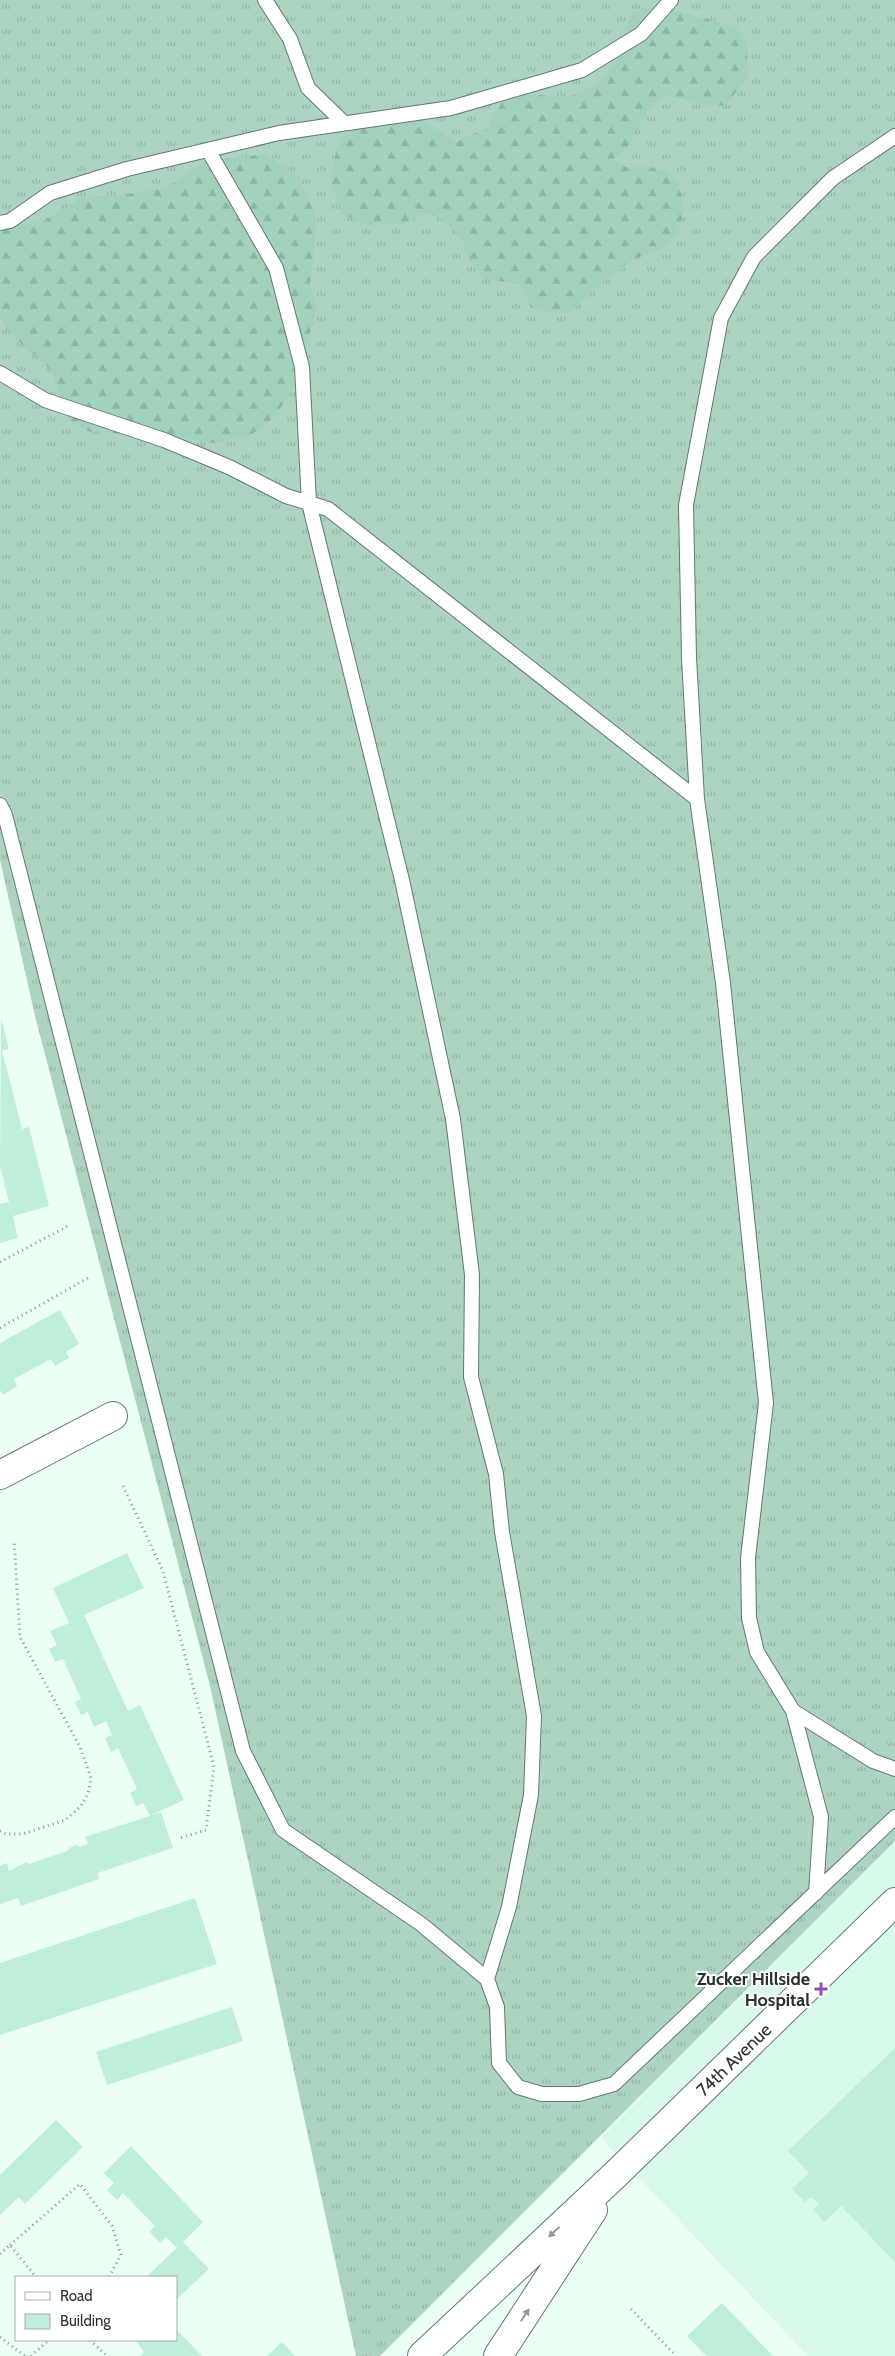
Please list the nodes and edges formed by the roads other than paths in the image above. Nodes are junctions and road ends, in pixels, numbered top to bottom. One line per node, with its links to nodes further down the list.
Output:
1 (265, 0): 3 (lane)
2 (671, 0): 3 (lane)
3 (344, 123): 5 (lane)
4 (895, 136): 9 (lane)
5 (208, 150): 6 (lane); 8 (lane)
6 (0, 223)
7 (0, 373): 8 (lane)
8 (309, 503): 9 (lane); 18 (lane)
9 (697, 799): 13 (lane)
10 (0, 805): 18 (lane)
11 (113, 1416): 12 (street)
12 (0, 1475)
13 (794, 1711): 14 (lane); 16 (lane)
14 (895, 1768)
15 (895, 1817): 16 (lane)
16 (816, 1893): 18 (lane)
17 (895, 1902): 19 (street, 74th Avenue)
18 (488, 1979)
19 (615, 2175): 20 (street, 74th Avenue, one-way to 20); 21 (street, 74th Avenue, one-way to 19)
20 (422, 2356)
21 (498, 2356)

